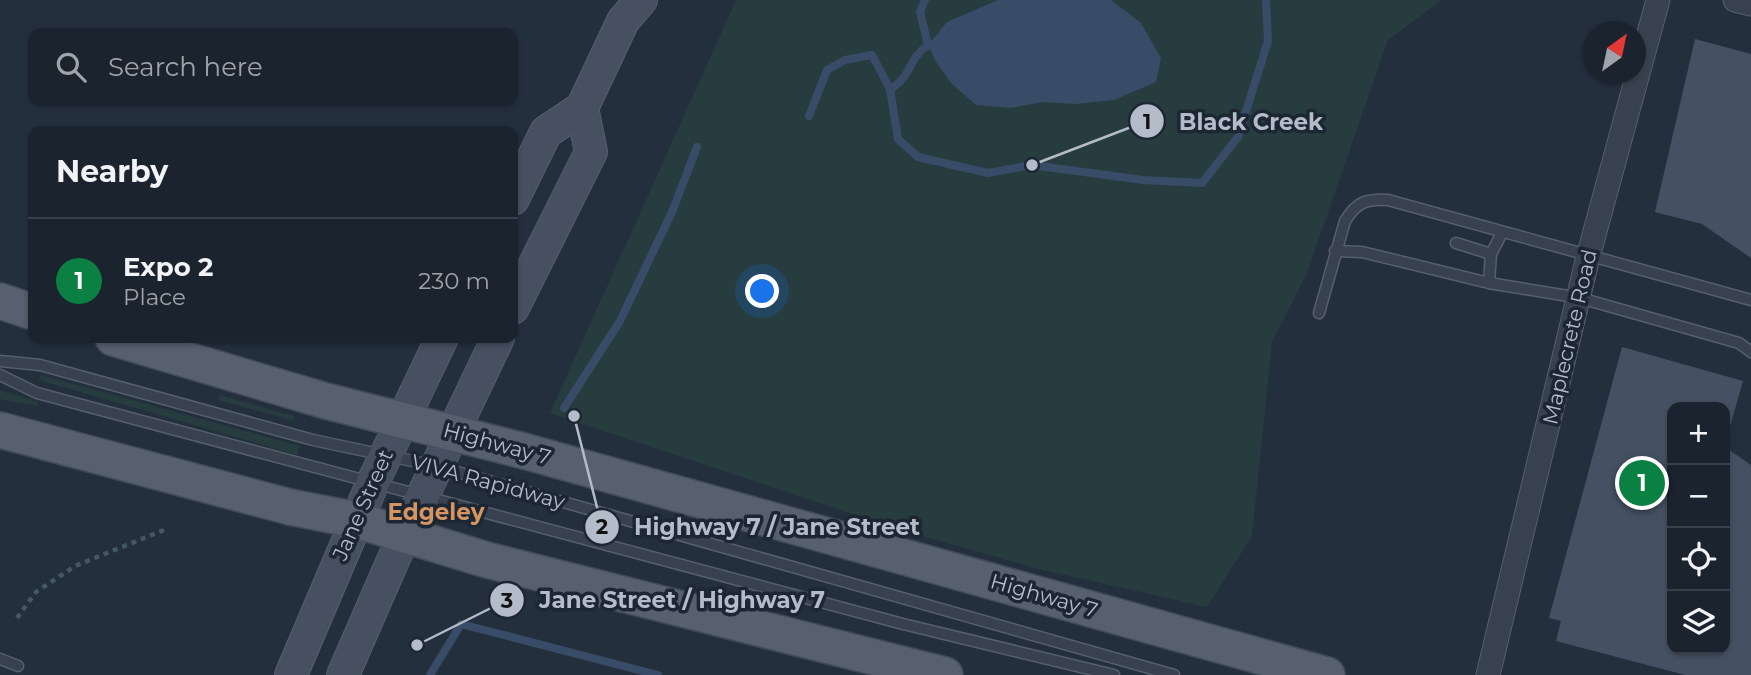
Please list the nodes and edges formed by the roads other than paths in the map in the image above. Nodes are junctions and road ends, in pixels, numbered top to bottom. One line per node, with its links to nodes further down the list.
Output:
1 (1658, 0): 11 (street, Maplecrete Road)
2 (1735, 0): 3 (street)
3 (1751, 4)
4 (629, 7): 5 (main road)
5 (582, 108): 6 (main road); 13 (main road)
6 (518, 189)
7 (1502, 233): 9 (lane); 10 (lane); 11 (lane)
8 (1456, 243): 10 (lane)
9 (1335, 251): 12 (lane); 18 (lane)
10 (1491, 254): 12 (lane)
11 (1588, 257): 14 (street, Maplecrete Road); 15 (lane)
12 (1489, 284): 14 (lane)
13 (518, 298)
14 (1580, 298): 24 (lane); 43 (street, Maplecrete Road)
15 (1751, 300)
16 (0, 301): 17 (main road)
17 (28, 310)
18 (1319, 313)
19 (0, 328): 20 (main road)
20 (28, 331)
21 (130, 343): 27 (main road, Highway 7)
22 (440, 343): 27 (main road, Jane Street)
23 (496, 343): 29 (main road)
24 (1751, 352)
25 (0, 361): 31 (lane, VIVA Rapidway)
26 (0, 375): 31 (lane, VIVA Rapidway)
27 (402, 418): 29 (main road, Highway 7); 31 (main road, Jane Street)
28 (0, 430): 33 (main road)
29 (452, 432): 30 (main road); 42 (main road, Highway 7)
30 (436, 466): 31 (lane, VIVA Rapidway); 32 (main road); 41 (lane, VIVA Rapidway)
31 (379, 469): 32 (lane, VIVA Rapidway); 33 (main road, Jane Street)
32 (422, 495): 34 (main road); 40 (lane, VIVA Rapidway)
33 (356, 520): 34 (main road); 37 (main road, Jane Street)
34 (404, 535): 38 (main road); 39 (main road)
35 (0, 659): 36 (lane)
36 (18, 666)
37 (290, 675)
38 (343, 675)
39 (945, 675)
40 (1114, 675)
41 (1174, 675)
42 (1327, 675)
43 (1489, 675)

